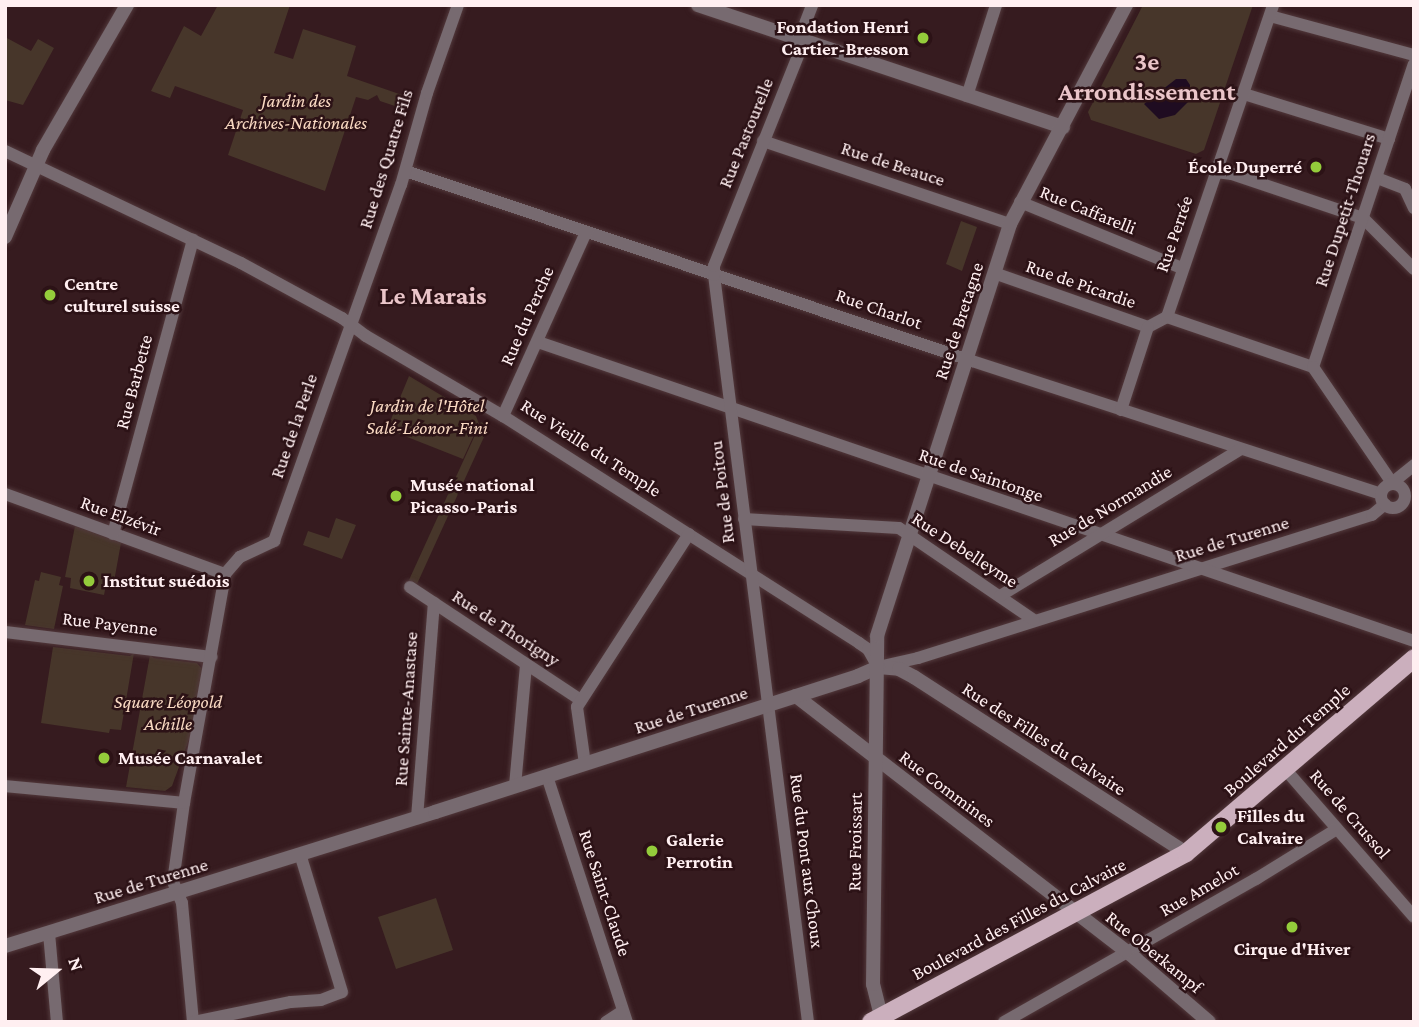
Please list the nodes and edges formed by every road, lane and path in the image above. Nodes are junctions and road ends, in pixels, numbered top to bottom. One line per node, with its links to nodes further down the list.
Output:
1 (127, 5): 17 (street)
2 (458, 5): 18 (street, Rue des Quatre Fils)
3 (698, 5): 8 (street)
4 (812, 5): 8 (street, Rue Pastourelle)
5 (996, 5): 12 (street)
6 (1126, 5): 13 (street, Rue de Bretagne)
7 (1271, 10): 9 (street); 11 (street, Rue Perrée)
8 (802, 41): 12 (street); 15 (street, Rue Pastourelle)
9 (1414, 55)
10 (1414, 64): 14 (street, Rue Dupetit-Thouars)
11 (1244, 94): 14 (street); 19 (street, Rue Perrée)
12 (967, 96): 13 (street)
13 (1063, 127): 21 (street, Rue de Bretagne)
14 (1389, 139): 20 (street, Rue Dupetit-Thouars)
15 (763, 141): 24 (street, Rue de Beauce); 31 (street, Rue Pastourelle)
16 (5, 151): 17 (street, Rue Vieille du Temple)
17 (36, 163): 26 (street); 27 (street, Rue Vieille du Temple)
18 (405, 171): 25 (street, Rue Charlot); 33 (street, Rue des Quatre Fils)
19 (1216, 172): 23 (street); 29 (street, Rue Perrée)
20 (1377, 178): 22 (street); 23 (street, Rue Dupetit-Thouars)
21 (1020, 202): 24 (street, Rue de Bretagne); 29 (street, Rue Caffarelli)
22 (1414, 208)
23 (1363, 218): 28 (street); 37 (street, Rue Dupetit-Thouars)
24 (1010, 224): 30 (street, Rue de Bretagne)
25 (586, 232): 31 (street, Rue Charlot); 35 (street, Rue du Perche)
26 (5, 237)
27 (193, 240): 33 (street, Rue Vieille du Temple); 48 (street, Rue Barbette)
28 (1413, 267)
29 (1182, 268): 32 (street, Rue Perrée)
30 (994, 273): 34 (street, Rue de Picardie); 36 (street, Rue de Bretagne)
31 (714, 275): 36 (street, Rue Charlot); 38 (street, Rue de Poitou)
32 (1167, 317): 34 (street, Rue de Picardie); 37 (street)
33 (351, 324): 40 (street, Rue Vieille du Temple); 53 (street, Rue de la Perle)
34 (1148, 327): 39 (street)
35 (538, 342): 38 (street, Rue de Saintonge); 40 (street, Rue du Perche)
36 (967, 359): 39 (street, Rue Charlot); 43 (street, Rue de Bretagne)
37 (1313, 367): 44 (street)
38 (732, 409): 43 (street, Rue de Saintonge); 47 (street, Rue de Poitou)
39 (1121, 410): 41 (street, Rue Charlot)
40 (503, 416): 49 (street, Rue Vieille du Temple)
41 (1241, 449): 46 (street, Rue Charlot); 50 (street, Rue de Normandie)
42 (1414, 465): 44 (street)
43 (929, 478): 50 (street, Rue de Saintonge); 51 (street, Rue de Bretagne)
44 (1392, 484): 46 (street); 46 (street)
45 (5, 494): 48 (street, Rue Elzévir)
46 (1383, 499): 52 (street, Rue de Turenne)
47 (744, 519): 51 (street, Rue Debelleyme); 54 (street, Rue de Poitou)
48 (113, 534): 53 (street, Rue Elzévir)
49 (689, 534): 54 (street, Rue Vieille du Temple); 66 (street)
50 (1100, 535): 52 (street, Rue de Saintonge); 56 (street, Rue de Normandie)
51 (910, 536): 56 (street, Rue Debelleyme); 64 (street, Rue de Bretagne)
52 (1199, 569): 58 (street, Rue de Turenne); 60 (street, Rue de Saintonge)
53 (225, 574): 61 (street)
54 (751, 575): 64 (street, Rue Vieille du Temple); 67 (street, Rue de Poitou)
55 (410, 587): 57 (street, Rue de Thorigny)
56 (1000, 596): 58 (street, Rue Debelleyme)
57 (434, 603): 63 (street, Rue de Thorigny); 75 (street, Rue Sainte-Anastase)
58 (1034, 620): 64 (street, Rue de Turenne)
59 (5, 632): 61 (street, Rue Payenne)
60 (1414, 641)
61 (211, 657): 74 (street)
62 (1414, 658): 70 (main road, Boulevard du Temple)
63 (526, 663): 66 (street, Rue de Thorigny); 73 (street)
64 (878, 667): 65 (street, Rue de Turenne); 68 (street, Rue Froissart); 77 (street, Rue des Filles du Calvaire)
65 (796, 696): 67 (street, Rue de Turenne); 68 (street, Rue Commines)
66 (580, 700): 69 (street)
67 (768, 705): 69 (street, Rue de Turenne); 90 (street, Rue du Pont aux Choux)
68 (876, 758): 80 (street, Rue Commines); 86 (street, Rue Froissart)
69 (585, 764): 71 (street, Rue de Turenne)
70 (1285, 769): 76 (street, Rue de Crussol); 77 (main road, Boulevard du Temple)
71 (547, 776): 73 (street, Rue de Turenne); 85 (street, Rue Saint-Claude)
72 (5, 786): 74 (street)
73 (515, 786): 75 (street, Rue de Turenne)
74 (184, 803): 79 (street)
75 (417, 818): 78 (street, Rue de Turenne)
76 (1337, 829): 81 (street, Rue de Crussol); 84 (street, Rue Amelot)
77 (1186, 853): 80 (main road, Boulevard des Filles du Calvaire)
78 (300, 854): 79 (street, Rue de Turenne); 88 (street)
79 (178, 893): 82 (street, Rue de Turenne); 88 (street)
80 (1074, 912): 84 (street, Rue Oberkampf); 86 (main road, Boulevard des Filles du Calvaire)
81 (1414, 917)
82 (49, 933): 83 (street, Rue de Turenne); 87 (street)
83 (5, 946)
84 (1126, 952): 91 (street, Rue Amelot); 92 (street, Rue Oberkampf)
85 (625, 1016): 89 (street)
86 (876, 1019)
87 (57, 1022)
88 (193, 1022)
89 (606, 1022)
90 (808, 1022)
91 (1004, 1022)
92 (1209, 1022)

